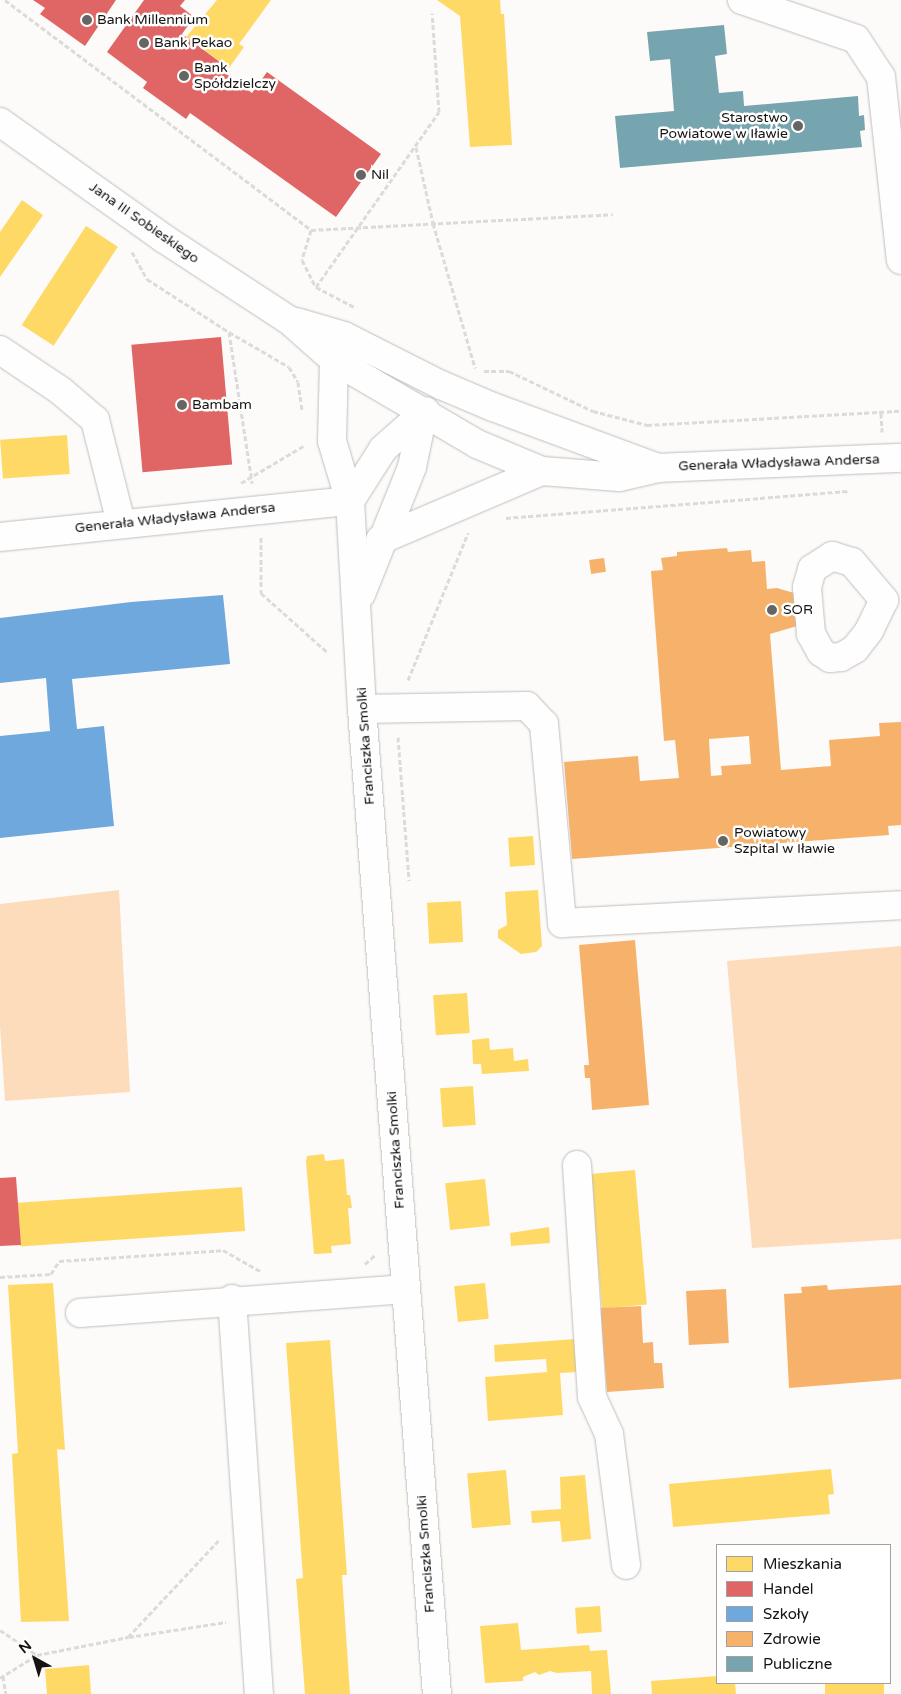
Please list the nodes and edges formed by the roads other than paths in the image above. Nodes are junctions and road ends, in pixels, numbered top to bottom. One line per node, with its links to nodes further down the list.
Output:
1 (742, 0): 3 (street)
2 (0, 122): 4 (street, Jana III Sobieskiego)
3 (901, 260)
4 (290, 320): 6 (street, Jana III Sobieskiego); 7 (street, Jana III Sobieskiego)
5 (0, 350): 13 (street)
6 (334, 360): 8 (street, Jana III Sobieskiego); 12 (street, Franciszka Smolki)
7 (441, 385): 8 (street, Franciszka Smolki); 10 (street, Generała Władysława Andersa)
8 (423, 414): 11 (street, Generała Władysława Andersa); 12 (street, Franciszka Smolki); 15 (street, Franciszka Smolki)
9 (901, 458): 10 (street, Generała Władysława Andersa)
10 (658, 468): 11 (street, Generała Władysława Andersa)
11 (542, 472): 15 (street)
12 (350, 501): 13 (street, Generała Władysława Andersa); 16 (street, Franciszka Smolki)
13 (121, 523): 14 (street, Generała Władysława Andersa)
14 (0, 537)
15 (380, 540): 16 (street, Franciszka Smolki)
16 (356, 606): 17 (street, Franciszka Smolki)
17 (362, 709): 18 (street); 20 (street, Franciszka Smolki)
18 (901, 905)
19 (577, 1165): 23 (street)
20 (406, 1289): 21 (street); 25 (street, Franciszka Smolki)
21 (232, 1299): 22 (street); 24 (street)
22 (80, 1313)
23 (626, 1565)
24 (259, 1694)
25 (437, 1694)

